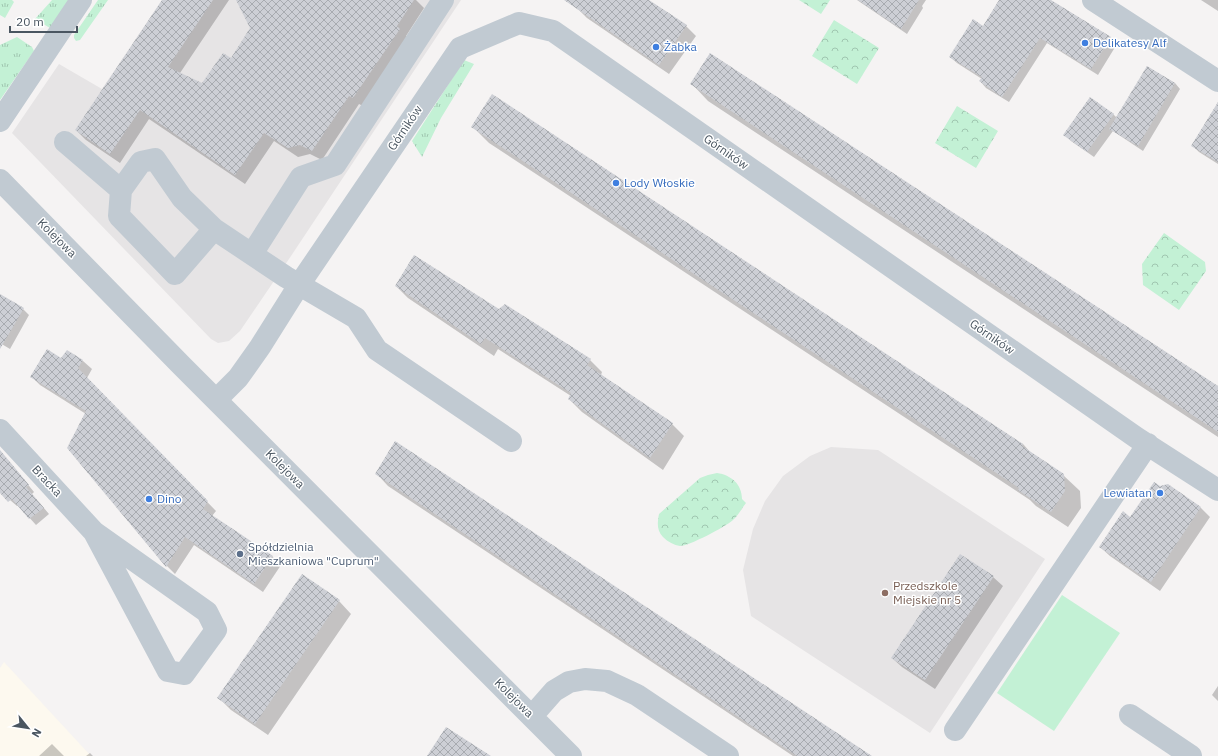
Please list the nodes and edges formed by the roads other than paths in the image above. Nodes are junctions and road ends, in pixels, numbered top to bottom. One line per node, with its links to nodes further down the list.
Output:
1 (80, 0): 5 (street)
2 (443, 0): 10 (street)
3 (1094, 0): 4 (street)
4 (1218, 81)
5 (0, 121)
6 (65, 142): 8 (street)
7 (0, 180): 12 (street, Kolejowa)
8 (121, 190): 9 (street); 9 (street)
9 (214, 229): 10 (street)
10 (252, 254): 11 (street)
11 (299, 285): 12 (street, Górników); 14 (street); 15 (street, Górników)
12 (216, 400): 19 (street, Kolejowa)
13 (0, 430): 17 (street, Bracka)
14 (511, 440)
15 (1148, 444): 16 (street, Górników); 20 (street)
16 (1218, 490)
17 (94, 532): 17 (street)
18 (1130, 715): 23 (street)
19 (532, 716): 21 (street, Kolejowa); 22 (street)
20 (955, 730)
21 (571, 756)
22 (728, 756)
23 (1191, 756)

